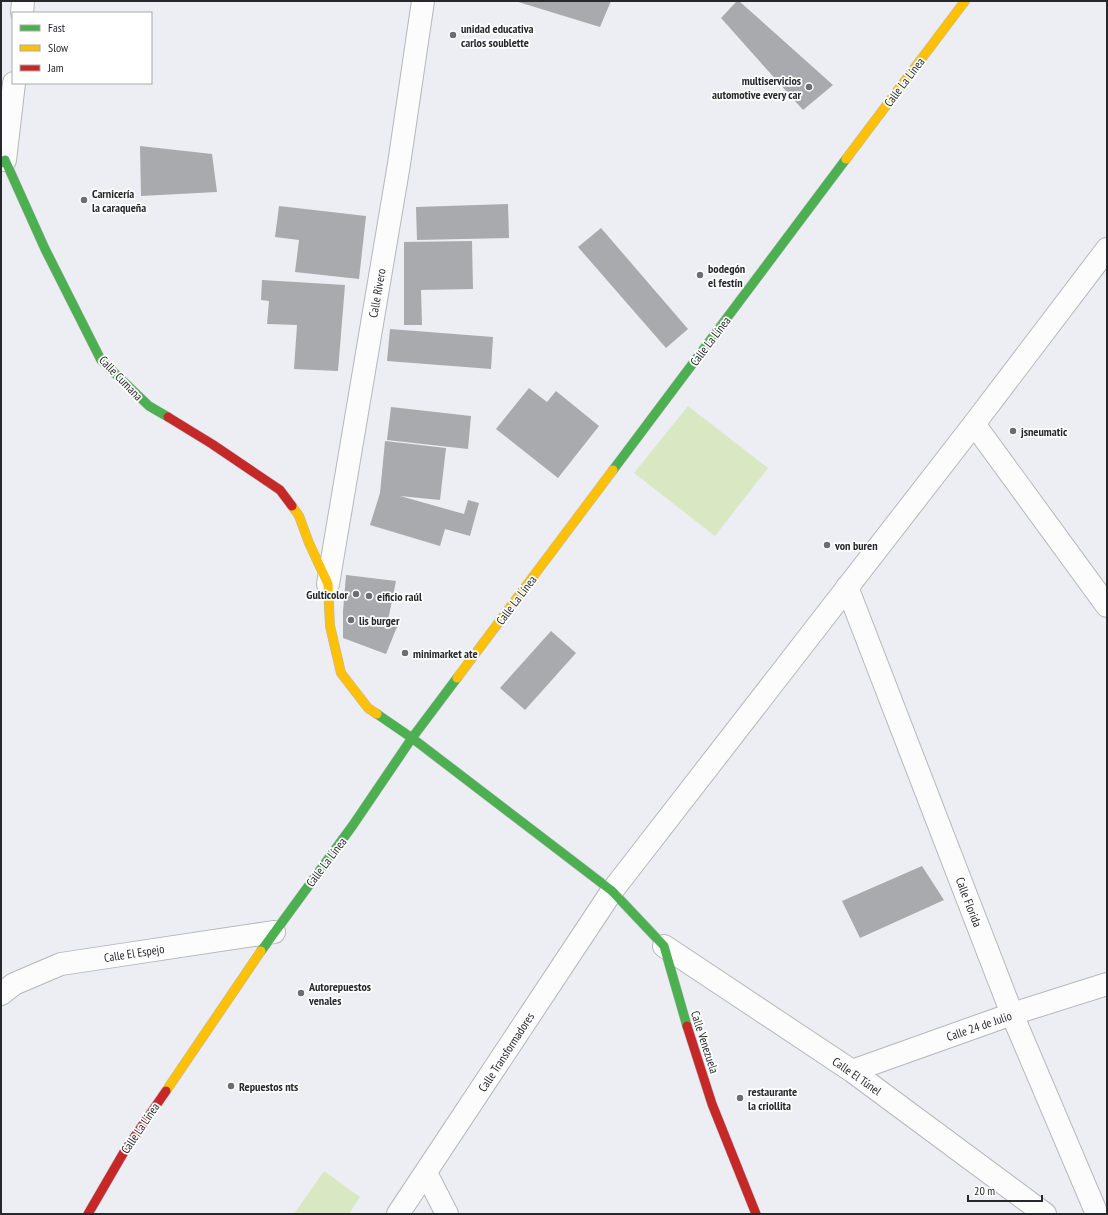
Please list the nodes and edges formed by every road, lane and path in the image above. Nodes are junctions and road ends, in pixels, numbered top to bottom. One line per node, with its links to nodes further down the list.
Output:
1 (23, 1): 4 (street)
2 (422, 1): 9 (street, Calle Rivero)
3 (958, 4): 12 (street, Calle La Línea)
4 (22, 12)
5 (14, 84): 6 (street, Calle Cumana)
6 (3, 162): 9 (street, Calle Cumana)
7 (1107, 249): 8 (street)
8 (974, 424): 10 (street); 11 (street)
9 (328, 584): 12 (street, Calle Venezuela)
10 (847, 587): 13 (street); 18 (street, Calle Florida)
11 (1107, 606)
12 (412, 738): 13 (street, Calle Venezuela); 14 (street, Calle La Línea)
13 (612, 891): 15 (street, Calle Venezuela); 20 (street, Calle Transformadores)
14 (274, 932): 17 (street, Calle El Espejo); 21 (street, Calle La Línea)
15 (664, 946): 19 (street, Calle El Túnel); 24 (street, Calle Venezuela)
16 (1107, 984): 18 (street, Calle 24 de Julio)
17 (1, 994)
18 (1012, 1014): 19 (street, Calle 24 de Julio); 26 (street, Calle Florida)
19 (852, 1071): 25 (street, Calle El Túnel)
20 (426, 1172): 22 (street, Calle Transformadores); 23 (street)
21 (88, 1214)
22 (398, 1214)
23 (447, 1214)
24 (756, 1214)
25 (1045, 1214)
26 (1097, 1214)

